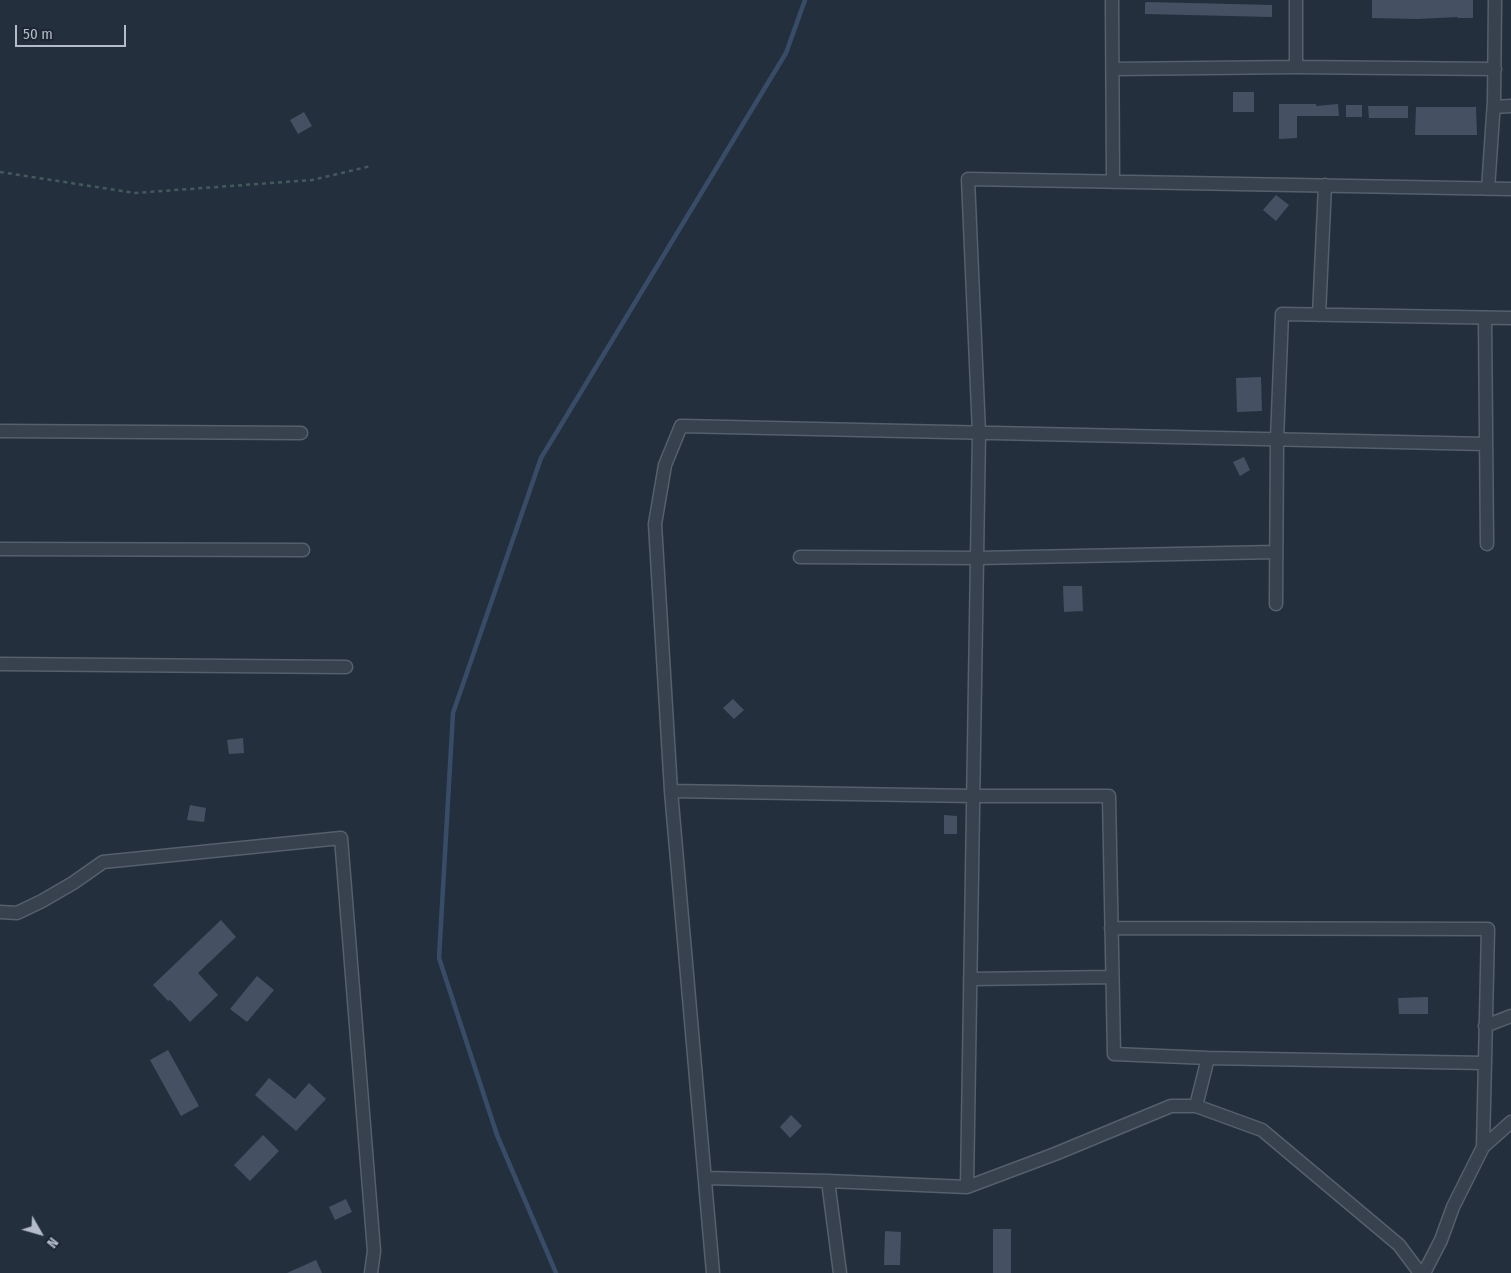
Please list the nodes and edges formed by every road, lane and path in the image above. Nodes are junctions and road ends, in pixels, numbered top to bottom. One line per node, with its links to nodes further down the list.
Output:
1 (1112, 0): 5 (street)
2 (1296, 0): 4 (street)
3 (1496, 0): 6 (street)
4 (1296, 67): 5 (street); 6 (street)
5 (1112, 69): 11 (street)
6 (1495, 69): 8 (street)
7 (1511, 106): 8 (street)
8 (1494, 107): 13 (street)
9 (371, 166): 10 (path)
10 (0, 172)
11 (1113, 182): 12 (street); 20 (street)
12 (1325, 185): 13 (street); 15 (street)
13 (1488, 189): 14 (street)
14 (1511, 189)
15 (1319, 315): 16 (street); 21 (street)
16 (1485, 318): 17 (street); 22 (street)
17 (1511, 318)
18 (0, 431): 19 (street)
19 (301, 432)
20 (979, 433): 21 (street); 28 (street); 32 (street)
21 (1277, 440): 22 (street); 26 (street)
22 (1486, 444): 23 (street)
23 (1488, 544)
24 (0, 549): 25 (street)
25 (303, 550)
26 (1276, 552): 28 (street); 29 (street)
27 (800, 557): 28 (street)
28 (978, 558): 33 (street)
29 (1276, 604)
30 (0, 664): 31 (street)
31 (346, 667)
32 (671, 791): 33 (street); 45 (street)
33 (973, 796): 35 (street); 37 (street)
34 (0, 912): 48 (street)
35 (1111, 928): 36 (street); 39 (street)
36 (1112, 977): 37 (street); 40 (street)
37 (970, 979): 47 (street)
38 (1511, 1016): 39 (street)
39 (1486, 1026): 41 (street)
40 (1208, 1058): 41 (street); 42 (street)
41 (1485, 1062): 44 (street)
42 (1196, 1106): 47 (street); 51 (street)
43 (1511, 1122): 44 (street)
44 (1483, 1147): 52 (street)
45 (705, 1178): 46 (street); 49 (street)
46 (828, 1181): 47 (street); 50 (street)
47 (967, 1188)
48 (371, 1273)
49 (713, 1273)
50 (840, 1273)
51 (1420, 1273)
52 (1424, 1273)

